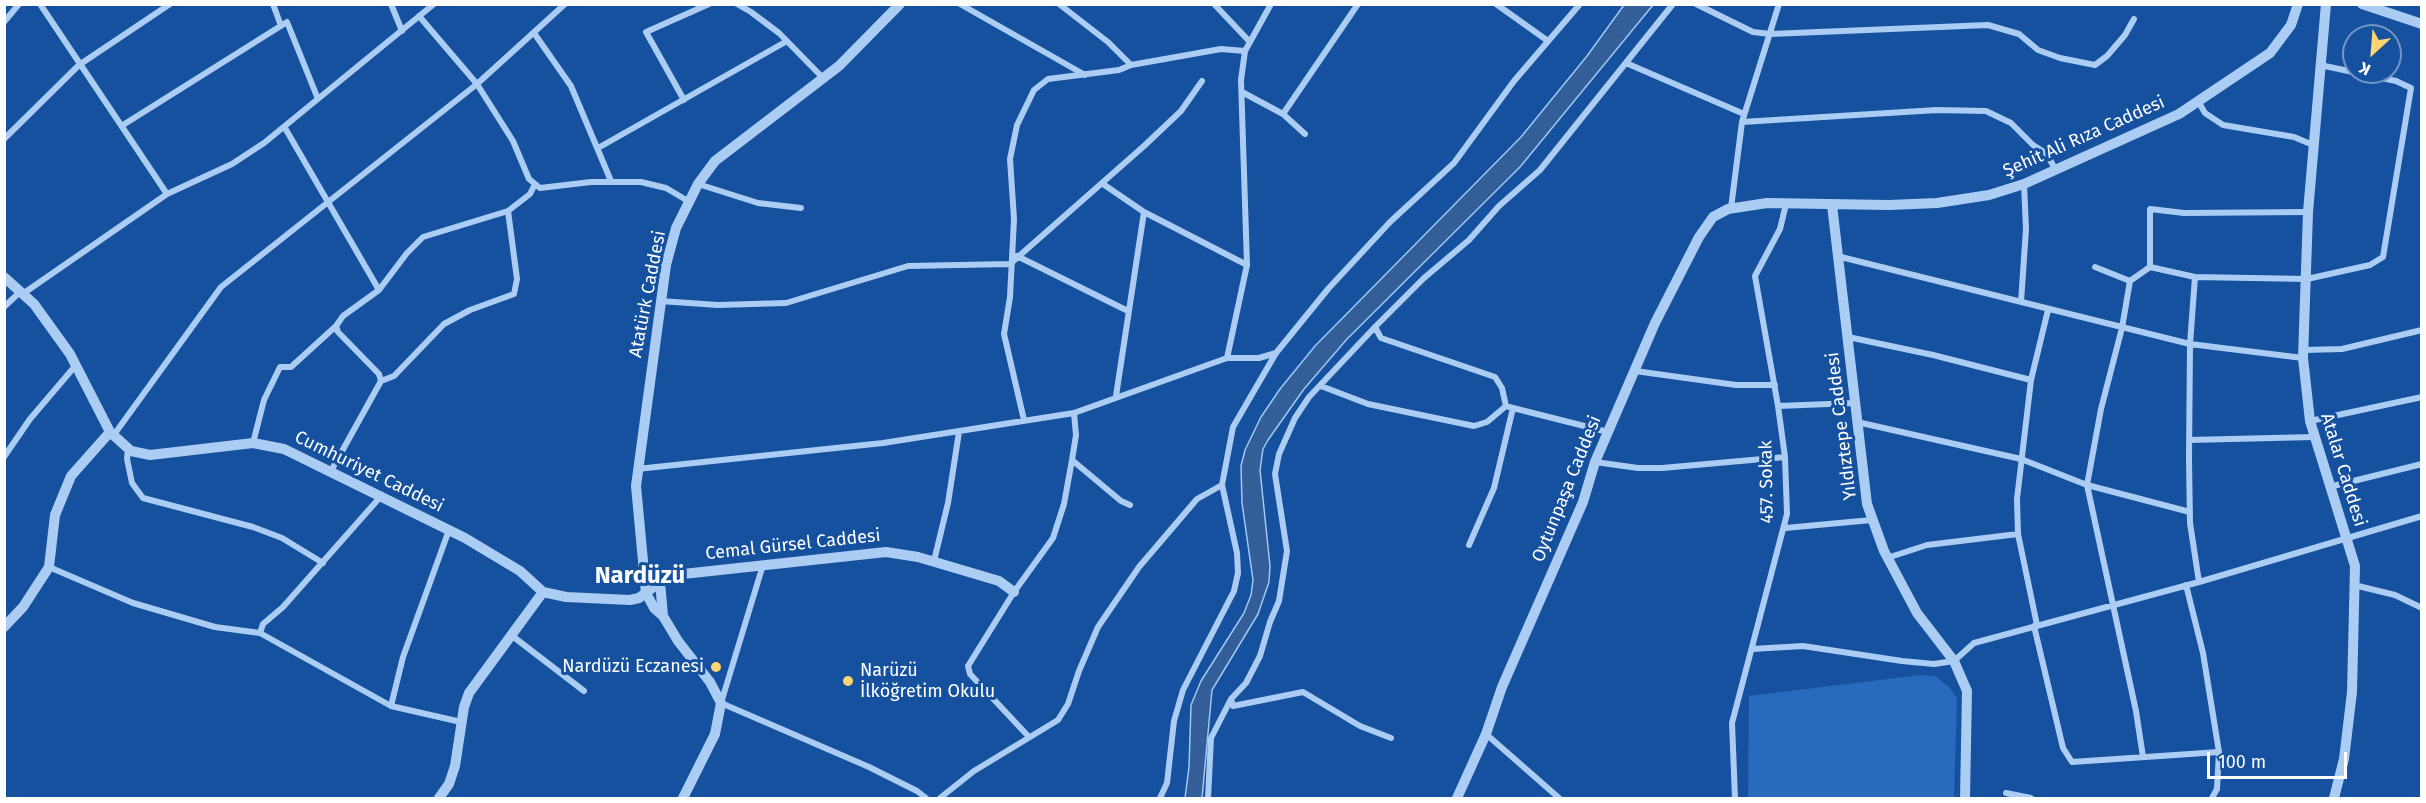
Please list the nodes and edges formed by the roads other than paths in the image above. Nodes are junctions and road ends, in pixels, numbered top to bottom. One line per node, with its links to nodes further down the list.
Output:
1 (19, 4): 26 (street)
2 (40, 4): 37 (street)
3 (170, 4): 37 (street)
4 (273, 4): 28 (street)
5 (391, 4): 29 (street)
6 (434, 4): 24 (street)
7 (565, 4): 30 (street)
8 (709, 4): 46 (street)
9 (737, 4): 32 (street)
10 (960, 4): 40 (street)
11 (1059, 4): 38 (street)
12 (1214, 4): 34 (street)
13 (1271, 4): 34 (street)
14 (1358, 4): 48 (street)
15 (1496, 4): 33 (street)
16 (1580, 4): 33 (street)
17 (1673, 4): 36 (street)
18 (1696, 4): 31 (street)
19 (1779, 4): 31 (street)
20 (2298, 4): 47 (street, Şehit Ali Rıza Caddesi)
21 (2326, 4): 39 (street, Atalar Caddesi)
22 (2364, 5): 27 (street)
23 (894, 7): 41 (street, Atatürk Caddesi)
24 (419, 16): 29 (street); 43 (street)
25 (2134, 19): 31 (street)
26 (4, 22)
27 (2421, 24)
28 (281, 26): 45 (street); 51 (street)
29 (402, 31): 45 (street)
30 (534, 33): 43 (street); 56 (street)
31 (1770, 34): 49 (street)
32 (787, 41): 41 (street); 46 (street)
33 (1548, 41): 96 (street)
34 (1250, 42): 35 (street)
35 (1245, 51): 38 (street); 44 (street)
36 (1626, 63): 49 (street); 91 (street)
37 (79, 64): 51 (street); 54 (street)
38 (1131, 65): 40 (street)
39 (2320, 65): 55 (street, Atalar Caddesi); 81 (street)
40 (1086, 75): 75 (street)
41 (824, 79): 60 (street, Atatürk Caddesi)
42 (1202, 81): 61 (street)
43 (477, 84): 59 (street); 65 (street)
44 (1242, 92): 48 (street); 76 (street)
45 (318, 99): 52 (street)
46 (684, 100): 56 (street)
47 (2198, 101): 55 (street); 57 (street, Şehit Ali Rıza Caddesi)
48 (1282, 114): 53 (street)
49 (1744, 114): 50 (street)
50 (1742, 122): 57 (street); 69 (street)
51 (123, 125): 63 (street)
52 (285, 128): 63 (street); 65 (street)
53 (1305, 134)
54 (4, 139)
55 (2313, 145): 72 (street, Atalar Caddesi)
56 (598, 148): 58 (street)
57 (2055, 170): 62 (street, Şehit Ali Rıza Caddesi)
58 (611, 182): 59 (street); 64 (street)
59 (536, 184): 70 (street)
60 (698, 184): 64 (street, Atatürk Caddesi); 68 (street)
61 (1103, 184): 71 (street); 73 (street)
62 (2024, 184): 67 (street, Şehit Ali Rıza Caddesi); 86 (street)
63 (167, 194): 84 (street)
64 (688, 201): 85 (street, Atatürk Caddesi)
65 (327, 202): 83 (street); 116 (street)
66 (1786, 204): 67 (street, Şehit Ali Rıza Caddesi); 69 (street, Şehit Ali Rıza Caddesi); 103 (street, 457. Sokak)
67 (1832, 205): 74 (street, Yıldıztepe Caddesi)
68 (801, 208)
69 (1731, 208): 100 (street, Oytunpaşa Caddesi)
70 (508, 211): 83 (street); 102 (street)
71 (1144, 212): 76 (street); 89 (street)
72 (2308, 212): 78 (street); 81 (street, Atalar Caddesi)
73 (1017, 256): 75 (street); 89 (street)
74 (1837, 256): 86 (street); 94 (street, Yıldıztepe Caddesi)
75 (1010, 264): 85 (street); 111 (street)
76 (1247, 265): 98 (street)
77 (2095, 267): 82 (street)
78 (2150, 267): 80 (street); 82 (street)
79 (4, 277): 84 (street)
80 (2195, 277): 81 (street); 95 (street)
81 (2307, 279): 97 (street, Atalar Caddesi)
82 (2130, 281): 92 (street)
83 (379, 290): 90 (street)
84 (23, 292): 87 (street); 99 (street)
85 (660, 301): 127 (street, Atatürk Caddesi)
86 (2021, 302): 88 (street)
87 (4, 307)
88 (2048, 310): 92 (street); 101 (street)
89 (1128, 311): 105 (street)
90 (336, 326): 102 (street); 119 (street)
91 (1374, 327): 104 (street); 109 (street)
92 (2122, 328): 95 (street); 130 (street)
93 (2421, 330): 97 (street)
94 (1848, 337): 101 (street); 107 (street, Yıldıztepe Caddesi)
95 (2190, 344): 97 (street); 118 (street)
96 (1276, 353): 98 (street); 129 (street)
97 (2303, 354): 113 (street, Atalar Caddesi)
98 (1227, 358): 105 (street)
99 (75, 365): 116 (street); 121 (street)
100 (1635, 371): 103 (street); 115 (street, Oytunpaşa Caddesi)
101 (2031, 380): 123 (street)
102 (381, 381): 128 (street)
103 (1775, 385): 108 (street, 457. Sokak)
104 (1321, 386): 109 (street); 164 (street)
105 (1116, 396): 110 (street)
106 (2421, 397): 113 (street)
107 (1854, 403): 108 (street); 112 (street, Yıldıztepe Caddesi)
108 (1778, 406): 122 (street, 457. Sokak)
109 (1510, 407): 115 (street); 141 (street)
110 (1074, 413): 111 (street); 124 (street)
111 (1024, 420): 114 (street)
112 (1856, 422): 123 (street); 136 (street, Yıldıztepe Caddesi)
113 (2310, 422): 117 (street, Atalar Caddesi)
114 (960, 432): 127 (street); 143 (street)
115 (1608, 432): 125 (street, Oytunpaşa Caddesi)
116 (112, 434): 120 (street); 146 (street)
117 (2314, 436): 118 (street); 131 (street, Atalar Caddesi)
118 (2189, 440): 134 (street)
119 (253, 443): 120 (street, Cumhuriyet Caddesi); 128 (street, Cumhuriyet Caddesi)
120 (128, 449): 144 (street)
121 (4, 457)
122 (1785, 457): 125 (street); 137 (street, 457. Sokak)
123 (2021, 459): 130 (street); 139 (street)
124 (1072, 460): 133 (street); 152 (street)
125 (1595, 462): 168 (street, Oytunpaşa Caddesi)
126 (2421, 464): 131 (street)
127 (637, 469): 153 (street, Atatürk Caddesi)
128 (331, 471): 132 (street, Cumhuriyet Caddesi)
129 (1222, 485): 169 (street); 178 (street)
130 (2087, 485): 134 (street); 154 (street)
131 (2329, 487): 140 (street, Atalar Caddesi)
132 (382, 495): 138 (street, Cumhuriyet Caddesi); 144 (street)
133 (1130, 505)
134 (2190, 512): 148 (street)
135 (2421, 516): 140 (street)
136 (1872, 520): 137 (street); 142 (street, Yıldıztepe Caddesi)
137 (1785, 528): 161 (street, 457. Sokak)
138 (449, 529): 151 (street, Cumhuriyet Caddesi); 166 (street)
139 (2018, 534): 142 (street); 157 (street)
140 (2346, 538): 148 (street); 150 (street, Atalar Caddesi)
141 (1469, 545)
142 (1887, 558): 162 (street, Yıldıztepe Caddesi)
143 (934, 561): 145 (street, Cemal Gürsel Caddesi); 152 (street, Cemal Gürsel Caddesi)
144 (323, 563): 159 (street)
145 (764, 563): 147 (street, Cemal Gürsel Caddesi); 165 (street)
146 (49, 567): 158 (street); 159 (street)
147 (660, 582): 153 (street, Cemal Gürsel Caddesi); 156 (street)
148 (2199, 582): 149 (street)
149 (2186, 585): 154 (street); 171 (street)
150 (2354, 585): 155 (street); 186 (street, Atalar Caddesi)
151 (543, 592): 153 (street); 160 (street)
152 (1014, 592): 169 (street)
153 (646, 593): 156 (street)
154 (2112, 605): 157 (street); 172 (street)
155 (2421, 608)
156 (663, 616): 165 (street)
157 (2036, 626): 162 (street); 172 (street)
158 (4, 627)
159 (260, 633): 166 (street)
160 (511, 635): 163 (street); 167 (street)
161 (1752, 650): 162 (street); 182 (street, 457. Sokak)
162 (1954, 661): 183 (street, Yıldıztepe Caddesi)
163 (584, 691)
164 (1231, 699): 170 (street); 179 (street)
165 (721, 703): 175 (street); 176 (street)
166 (391, 706): 167 (street)
167 (462, 722): 174 (street)
168 (1486, 734): 180 (street, Oytunpaşa Caddesi); 181 (street)
169 (1029, 737): 177 (street)
170 (1391, 738)
171 (2219, 752): 172 (street); 185 (street)
172 (2143, 757)
173 (2006, 793): 184 (street)
174 (439, 798)
175 (683, 798)
176 (926, 798)
177 (940, 798)
178 (1160, 798)
179 (1208, 798)
180 (1457, 798)
181 (1559, 798)
182 (1735, 798)
183 (1965, 798)
184 (2031, 798)
185 (2212, 798)
186 (2334, 798)

